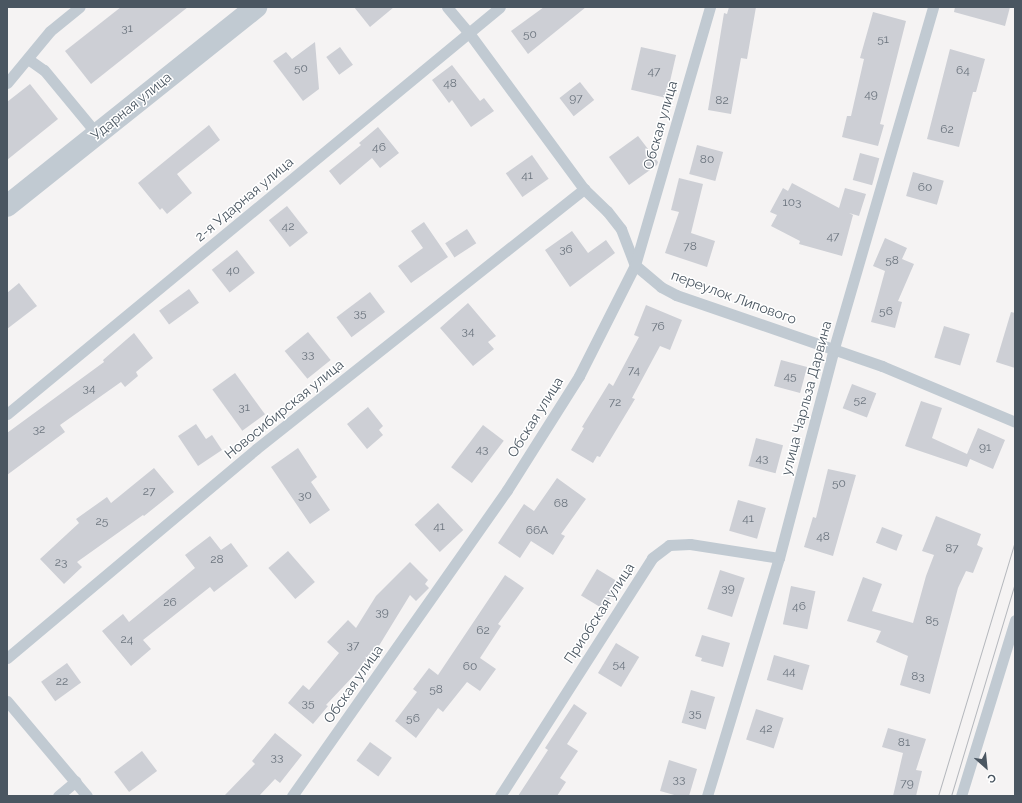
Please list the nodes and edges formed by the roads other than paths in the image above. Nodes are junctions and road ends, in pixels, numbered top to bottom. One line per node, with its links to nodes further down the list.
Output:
1 (80, 7): 8 (lane)
2 (256, 7): 10 (street, Ударная улица)
3 (447, 7): 7 (lane, переулок Липового)
4 (500, 7): 7 (lane, 2-я Ударная улица)
5 (710, 7): 13 (lane, Обская улица)
6 (934, 7): 14 (lane, улица Чарльза Дарвина)
7 (468, 33): 11 (lane, переулок Липового); 15 (lane, 2-я Ударная улица)
8 (28, 59): 9 (lane); 10 (lane)
9 (7, 83)
10 (97, 134): 12 (street, Ударная улица)
11 (584, 189): 13 (lane, переулок Липового); 19 (lane, Новосибирская улица)
12 (7, 206)
13 (635, 265): 14 (lane, переулок Липового); 24 (lane, Обская улица)
14 (834, 348): 16 (lane, переулок Липового); 17 (lane, улица Чарльза Дарвина)
15 (7, 414)
16 (1015, 422)
17 (779, 558): 25 (lane, Приобская улица); 26 (lane, улица Чарльза Дарвина)
18 (1015, 620): 27 (lane)
19 (7, 658)
20 (7, 701): 21 (lane)
21 (76, 782): 22 (lane); 23 (lane)
22 (58, 796)
23 (87, 796)
24 (292, 796)
25 (500, 796)
26 (707, 796)
27 (962, 796)

